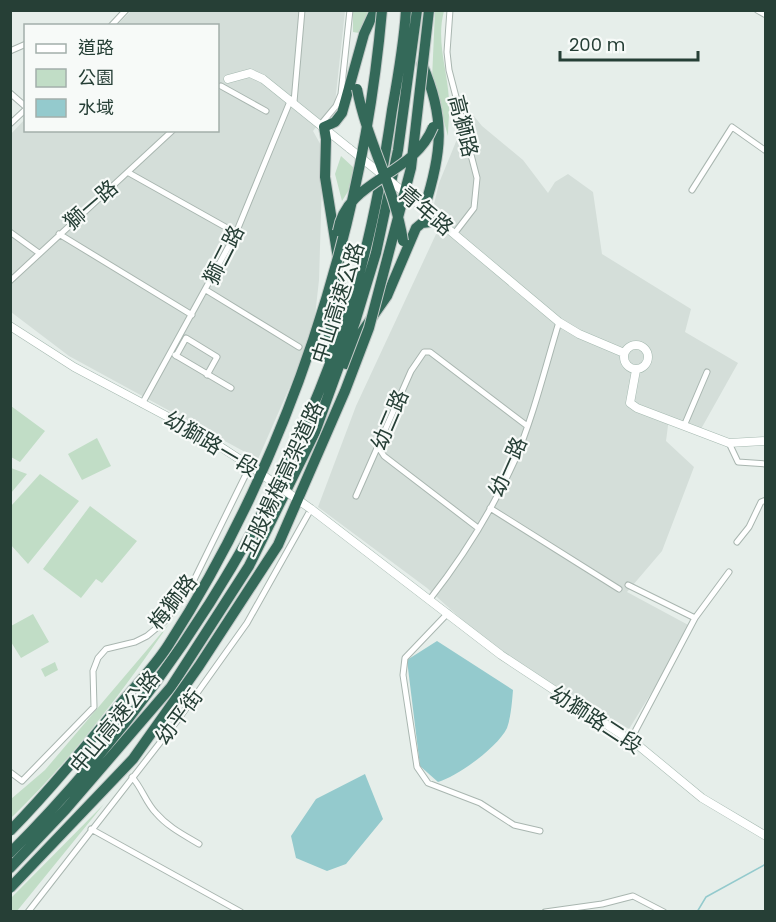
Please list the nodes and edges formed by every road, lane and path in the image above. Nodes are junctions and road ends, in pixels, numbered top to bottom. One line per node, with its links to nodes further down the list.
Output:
1 (302, 10): 19 (street, 獅二路)
2 (350, 10): 25 (street)
3 (375, 10): 15 (highway)
4 (382, 10): 78 (highway, 五股楊梅高架道路, bridge)
5 (406, 10): 53 (highway, 中山高速公路)
6 (418, 10): 23 (highway); 56 (highway, 中山高速公路)
7 (429, 10): 84 (highway, 五股楊梅高架道路, bridge)
8 (450, 10): 36 (street, 高獅路)
9 (757, 10): 11 (street)
10 (122, 12): 12 (street)
11 (765, 15)
12 (113, 24)
13 (24, 45): 14 (street)
14 (10, 51)
15 (354, 75): 25 (highway); 29 (highway, bridge)
16 (228, 79): 17 (street); 19 (street, 青年路)
17 (219, 88): 22 (street)
18 (10, 93): 20 (street)
19 (292, 101): 25 (street, 青年路); 34 (street, 獅二路)
20 (24, 106)
21 (24, 110): 24 (street)
22 (266, 111)
23 (438, 115): 29 (highway, bridge); 31 (highway)
24 (10, 124)
25 (322, 126): 29 (street, 青年路, bridge); 37 (highway)
26 (171, 132): 28 (street, 獅一路)
27 (765, 151): 30 (street)
28 (129, 173): 34 (street); 35 (street, 獅一路)
29 (386, 177): 31 (street, 青年路, bridge); 37 (highway, bridge); 39 (highway, bridge)
30 (692, 190)
31 (424, 209): 32 (street, 青年路)
32 (438, 221): 36 (street, 青年路); 39 (highway)
33 (10, 232): 38 (street)
34 (236, 233): 41 (street, 獅二路)
35 (59, 234): 38 (street, 獅一路); 42 (street)
36 (454, 234): 43 (street, 青年路)
37 (335, 245): 53 (highway)
38 (39, 253): 40 (street, 獅一路)
39 (401, 264): 56 (highway)
40 (10, 281)
41 (206, 290): 42 (street, 獅二路); 45 (street)
42 (192, 315): 47 (street, 獅二路)
43 (559, 322): 46 (street, 青年路); 54 (street, 幼一路)
44 (10, 326): 52 (street, 幼獅路一段)
45 (299, 346)
46 (624, 353): 48 (street); 48 (street, 青年路)
47 (173, 354): 50 (street); 50 (street); 52 (street, 獅二路)
48 (636, 370): 55 (street)
49 (707, 372): 55 (street)
50 (207, 375): 51 (street)
51 (231, 388)
52 (142, 404): 61 (street, 幼獅路一段)
53 (308, 415): 82 (highway, 中山高速公路)
54 (526, 425): 59 (street, 幼二路); 65 (street, 幼一路)
55 (684, 426): 58 (street)
56 (315, 432): 83 (highway, 中山高速公路)
57 (765, 441): 58 (street)
58 (729, 443): 60 (street)
59 (379, 448): 62 (street, 幼二路); 66 (street)
60 (765, 464)
61 (250, 466): 64 (street, 幼獅路一段, bridge); 75 (street, 梅獅路)
62 (356, 496)
63 (765, 500): 67 (street)
64 (311, 508): 71 (street, 幼獅路一段); 76 (street, 幼平街)
65 (490, 508): 66 (street, 幼一路); 70 (street)
66 (478, 528): 71 (street, 幼一路)
67 (736, 542)
68 (729, 572): 73 (street)
69 (628, 585): 73 (street)
70 (619, 589)
71 (430, 599): 72 (street, 幼獅路二段)
72 (448, 613): 74 (street, 幼獅路二段); 79 (street)
73 (695, 618): 74 (street)
74 (630, 741): 80 (street, 幼獅路二段)
75 (10, 772)
76 (132, 777): 77 (street, 幼平街); 81 (street)
77 (92, 829): 85 (street, 幼平街); 86 (street)
78 (10, 831)
79 (540, 831)
80 (765, 836)
81 (199, 844)
82 (10, 853)
83 (10, 868)
84 (10, 888)
85 (28, 912)
86 (241, 912)
87 (545, 912): 88 (street)
88 (664, 912)

